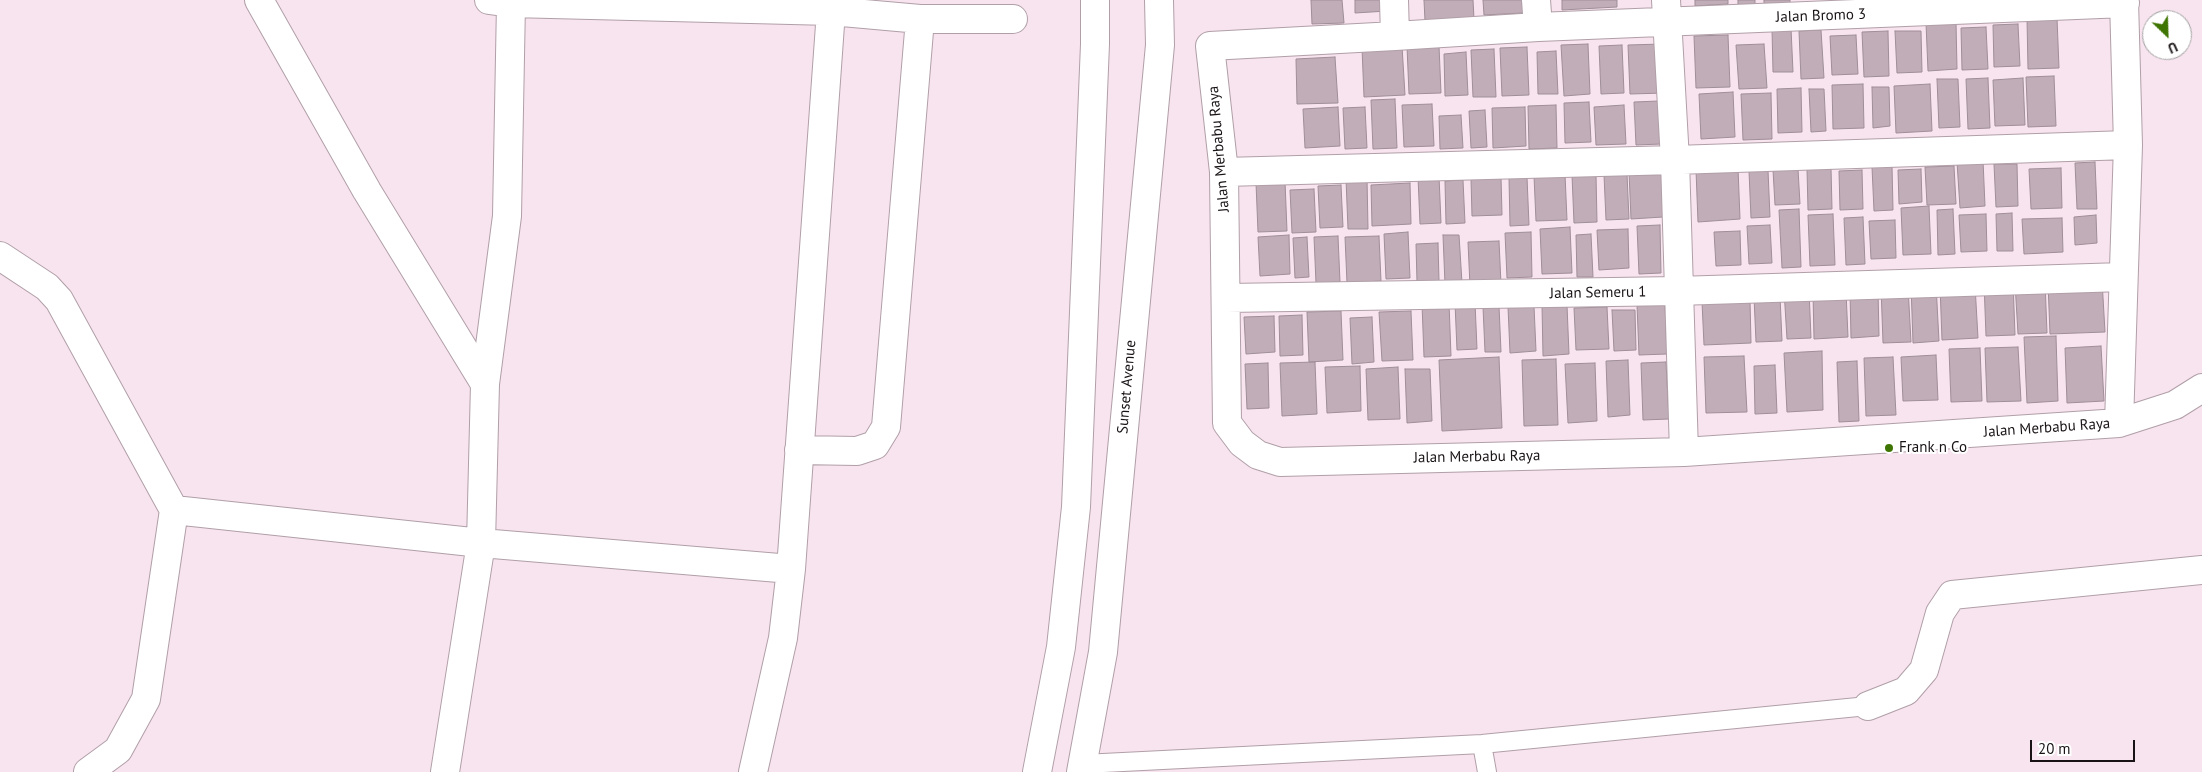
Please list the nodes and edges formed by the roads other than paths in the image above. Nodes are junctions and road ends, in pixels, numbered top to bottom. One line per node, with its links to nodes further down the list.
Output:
1 (259, 0): 22 (street)
2 (1094, 0): 37 (street)
3 (1159, 0): 33 (street, Sunset Avenue)
4 (1394, 0): 13 (street)
5 (1536, 0): 12 (street)
6 (500, 1): 9 (street); 22 (street)
7 (2124, 2): 8 (street, Jalan Bromo 3); 15 (street)
8 (1666, 11): 12 (street, Jalan Bromo 3); 16 (street)
9 (831, 12): 10 (street); 25 (street)
10 (920, 19): 11 (street); 25 (street)
11 (1013, 19)
12 (1538, 27): 13 (street, Jalan Bromo 3)
13 (1395, 36): 14 (street, Jalan Bromo 3)
14 (1210, 46): 17 (street, Jalan Merbabu Raya)
15 (2128, 144): 16 (street); 19 (street)
16 (1675, 160): 17 (street); 20 (street)
17 (1224, 172): 21 (street, Jalan Merbabu Raya)
18 (0, 256): 27 (street)
19 (2123, 277): 20 (street, Jalan Semeru 1); 24 (street)
20 (1678, 291): 21 (street, Jalan Semeru 1); 26 (street)
21 (1227, 298): 26 (street, Jalan Merbabu Raya)
22 (485, 384): 28 (street)
23 (2202, 388): 24 (street, Jalan Merbabu Raya)
24 (2120, 423): 26 (street, Jalan Merbabu Raya)
25 (799, 450): 29 (street)
26 (1684, 452)
27 (174, 510): 28 (street); 34 (street)
28 (481, 543): 29 (street); 35 (street)
29 (791, 569): 36 (street)
30 (2202, 570): 31 (street)
31 (1868, 706): 32 (lane)
32 (1482, 744): 33 (lane); 38 (lane)
33 (1082, 768)
34 (88, 772)
35 (445, 772)
36 (753, 772)
37 (1038, 772)
38 (1487, 772)

